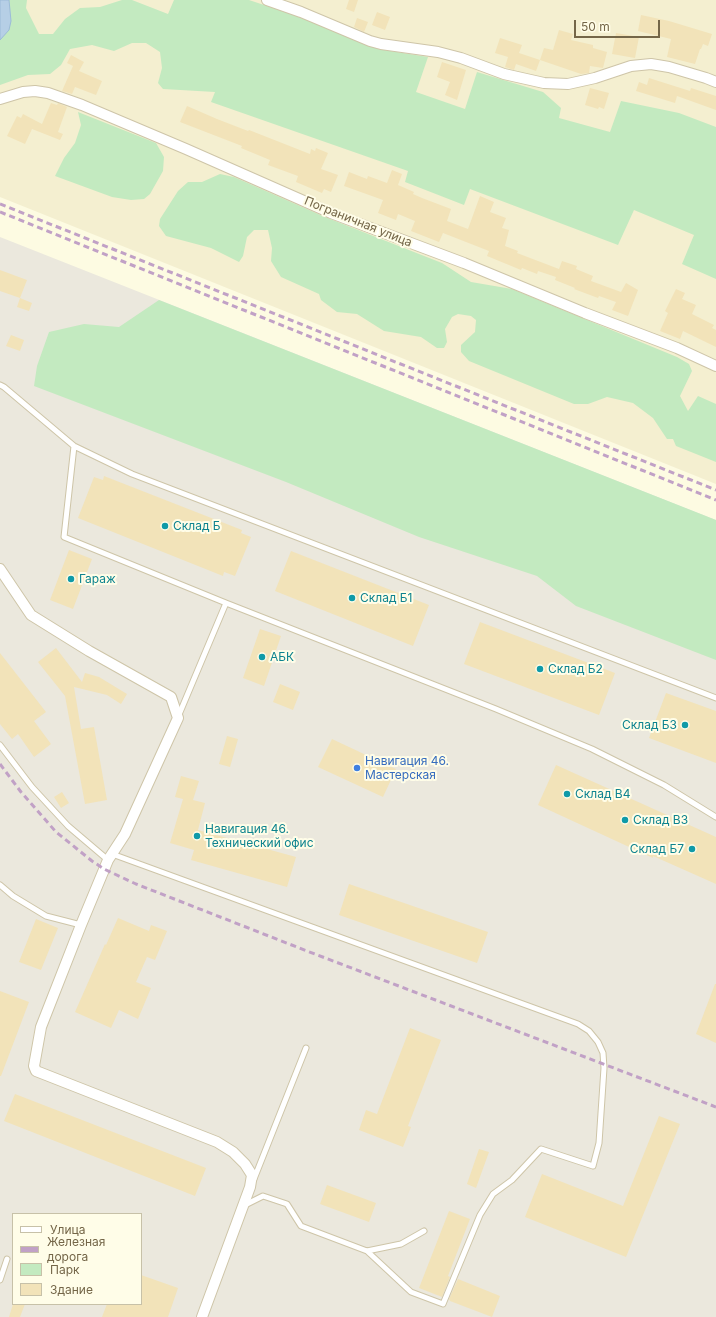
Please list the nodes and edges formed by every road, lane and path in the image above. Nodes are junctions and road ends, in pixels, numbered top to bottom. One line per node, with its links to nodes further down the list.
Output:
1 (267, 0): 2 (street)
2 (716, 82)
3 (0, 98): 4 (street, Пограничная улица)
4 (716, 366)
5 (0, 385): 6 (lane)
6 (74, 446): 8 (lane); 9 (lane)
7 (0, 569): 10 (street)
8 (226, 603): 10 (lane); 12 (lane)
9 (716, 698)
10 (178, 718): 13 (street)
11 (0, 745): 13 (lane)
12 (716, 817)
13 (110, 857): 15 (street); 20 (lane)
14 (0, 885): 15 (lane)
15 (81, 925): 17 (street)
16 (306, 1048): 17 (lane)
17 (250, 1187): 18 (street)
18 (244, 1206): 20 (lane); 23 (street)
19 (424, 1231): 20 (lane)
20 (367, 1251)
21 (7, 1259): 22 (lane)
22 (0, 1280)
23 (202, 1317)

